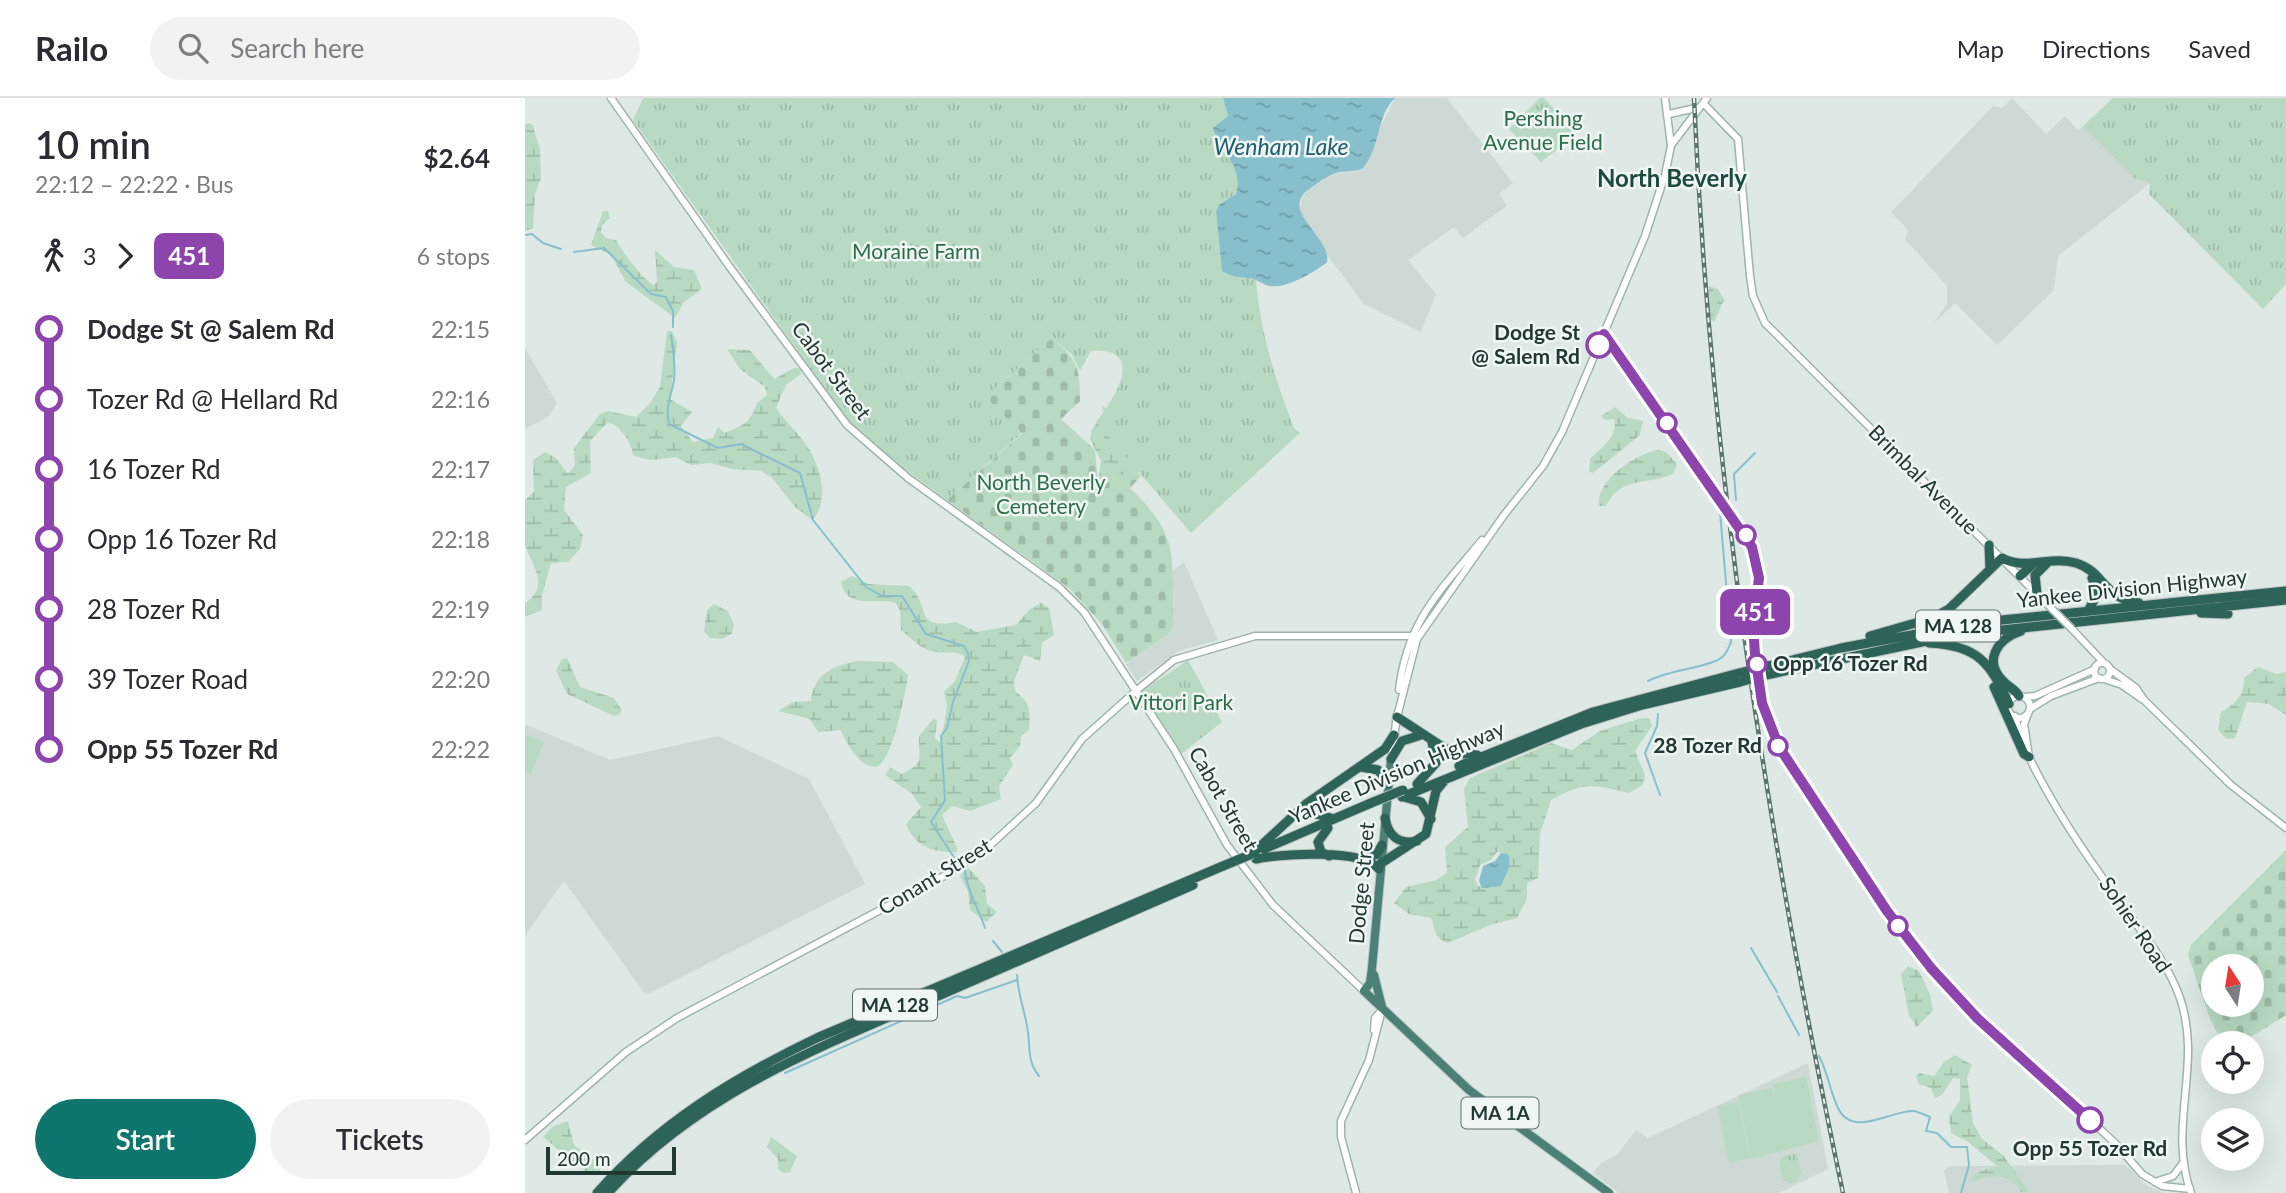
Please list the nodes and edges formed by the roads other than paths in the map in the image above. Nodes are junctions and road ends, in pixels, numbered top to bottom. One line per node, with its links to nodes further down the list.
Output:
1 (611, 98): 32 (main road, Cabot Street)
2 (1665, 98): 4 (main road)
3 (1705, 101): 4 (main road); 5 (main road); 9 (main road, Brimbal Avenue)
4 (1669, 114): 6 (main road)
5 (1690, 120): 6 (main road); 7 (main road)
6 (1670, 122): 7 (main road)
7 (1671, 146): 8 (main road, Dodge Street)
8 (1604, 334): 22 (main road, Dodge Street); 69 (main road)
9 (1989, 545): 10 (main road, Brimbal Avenue); 12 (highway)
10 (2002, 558): 11 (highway); 12 (highway); 13 (main road, Brimbal Avenue)
11 (2040, 561): 13 (highway); 17 (highway)
12 (1990, 569): 29 (highway)
13 (2020, 576): 15 (main road, Brimbal Avenue)
14 (2286, 591): 17 (highway, Yankee Division Highway / MA 128)
15 (2037, 594): 18 (highway); 24 (main road, Brimbal Avenue, bridge)
16 (2286, 600): 20 (highway, Yankee Division Highway / MA 128)
17 (2151, 605): 18 (highway, Yankee Division Highway / MA 128)
18 (2088, 612): 29 (highway, Yankee Division Highway / MA 128)
19 (2228, 614): 20 (highway)
20 (2112, 618): 21 (highway, Yankee Division Highway / MA 128)
21 (2060, 623): 23 (highway, Yankee Division Highway / MA 128); 33 (highway)
22 (1414, 637): 32 (main road, Conant Street); 38 (main road, Dodge Street)
23 (1910, 643): 25 (highway); 29 (highway, Yankee Division Highway / MA 128)
24 (2089, 651): 26 (main road); 27 (main road)
25 (1977, 654): 35 (highway); 43 (highway)
26 (2104, 663): 27 (main road); 28 (main road)
27 (2095, 668): 31 (main road); 33 (main road)
28 (2110, 669): 31 (main road); 34 (main road)
29 (1767, 671): 30 (highway, Yankee Division Highway / MA 128, bridge)
30 (1739, 678): 42 (highway, Yankee Division Highway / MA 128); 46 (highway, Yankee Division Highway / MA 128)
31 (2101, 678): 34 (main road); 36 (main road)
32 (1137, 691): 65 (main road, Cabot Street); 67 (main road, Conant Street)
33 (2022, 696): 35 (main road); 36 (main road)
34 (2144, 700): 56 (main road)
35 (2009, 704): 37 (main road)
36 (2029, 711): 37 (main road); 43 (main road)
37 (2015, 716): 43 (main road)
38 (1397, 717): 39 (main road, Dodge Street); 40 (highway)
39 (1394, 735): 44 (main road, Dodge Street); 45 (highway)
40 (1421, 735): 41 (highway); 44 (highway)
41 (1432, 742): 42 (highway); 48 (highway)
42 (1502, 747): 48 (highway, Yankee Division Highway / MA 128)
43 (2029, 757): 68 (main road, Sohier Road)
44 (1391, 759): 47 (highway, Dodge Street)
45 (1361, 767): 47 (highway); 50 (highway)
46 (1461, 772): 49 (highway, Yankee Division Highway / MA 128); 54 (highway)
47 (1388, 784): 53 (highway, Dodge Street)
48 (1416, 784): 49 (highway, Yankee Division Highway / MA 128)
49 (1402, 793): 51 (highway, Yankee Division Highway / MA 128); 54 (highway)
50 (1319, 796): 52 (highway); 59 (highway)
51 (1371, 807): 52 (highway, Yankee Division Highway / MA 128); 55 (highway, Yankee Division Highway / MA 128)
52 (1343, 815): 59 (highway, Yankee Division Highway / MA 128)
53 (1384, 818): 57 (highway); 58 (highway, Dodge Street)
54 (1431, 819): 57 (highway)
55 (1328, 828): 59 (highway, Yankee Division Highway / MA 128); 60 (highway)
56 (2286, 828)
57 (1419, 841): 62 (highway)
58 (1382, 845): 61 (highway); 62 (highway, Dodge Street)
59 (1254, 856): 60 (highway); 63 (highway, Yankee Division Highway / MA 128, bridge)
60 (1331, 856): 61 (highway)
61 (1363, 859): 62 (highway)
62 (1380, 866): 64 (highway, Dodge Street)
63 (1225, 869): 71 (highway, Yankee Division Highway / MA 128); 72 (highway, Yankee Division Highway / MA 128)
64 (1372, 968): 65 (highway, Dodge Street); 66 (highway, Dodge Street)
65 (1364, 991): 66 (highway, Cabot Street / MA 1A)
66 (1382, 1010): 73 (main road); 74 (highway, Cabot Street / MA 1A)
67 (525, 1140)
68 (2183, 1163): 69 (main road); 70 (main road, Sohier Road)
69 (2153, 1182): 70 (main road)
70 (2190, 1191)
71 (597, 1193)
72 (608, 1193)
73 (1356, 1193)
74 (1609, 1193)

